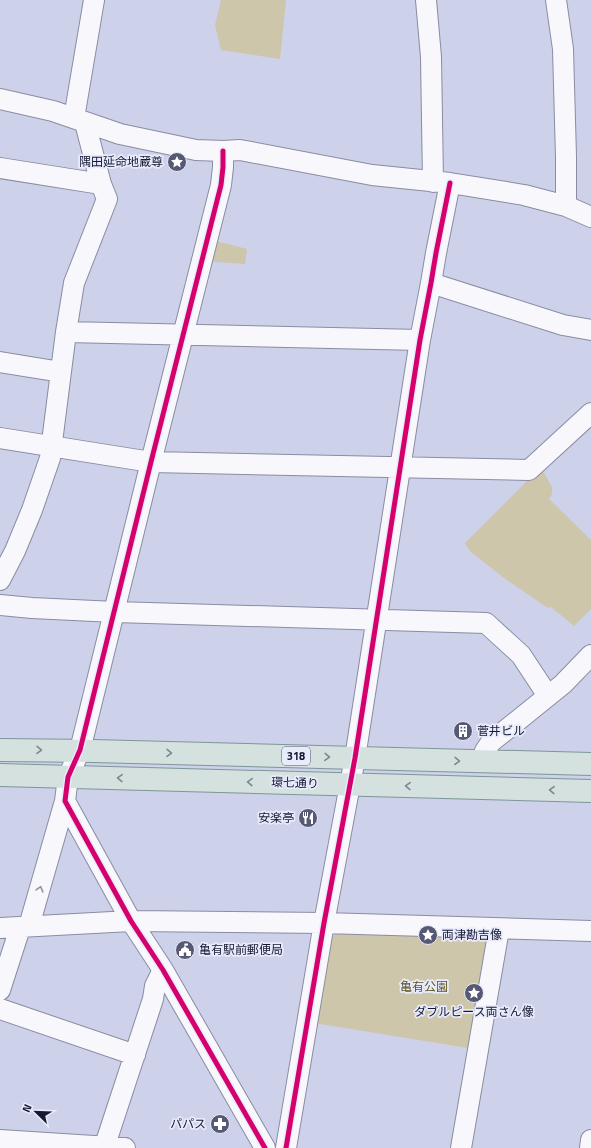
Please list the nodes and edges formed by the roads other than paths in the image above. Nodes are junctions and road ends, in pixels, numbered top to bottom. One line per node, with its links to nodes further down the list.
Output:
1 (94, 0): 5 (street)
2 (426, 0): 8 (street)
3 (556, 0): 10 (street)
4 (0, 99): 5 (street)
5 (80, 121): 6 (street); 9 (street)
6 (223, 151): 8 (street); 15 (street)
7 (0, 168): 9 (street)
8 (442, 182): 10 (street); 12 (street)
9 (101, 184): 14 (street)
10 (566, 206): 11 (street)
11 (591, 217)
12 (431, 283): 13 (street); 16 (street)
13 (591, 330)
14 (66, 332): 15 (street); 18 (street)
15 (182, 335): 16 (street); 22 (street)
16 (420, 340): 23 (street)
17 (0, 362): 18 (street)
18 (61, 372): 21 (street)
19 (591, 413): 23 (street)
20 (0, 438): 21 (street)
21 (51, 445): 22 (street); 24 (street)
22 (151, 462): 23 (street); 26 (street)
23 (401, 467): 27 (street)
24 (0, 580)
25 (0, 605): 26 (street)
26 (115, 612): 27 (street); 31 (street)
27 (376, 620): 29 (street); 32 (street)
28 (591, 655): 29 (street)
29 (548, 696): 33 (street)
30 (0, 750): 31 (main road, 318, one-way to 31)
31 (80, 750): 32 (main road, 318, one-way to 32); 36 (street)
32 (355, 758): 33 (main road, 318, one-way to 33); 37 (street)
33 (481, 762): 34 (main road, 318)
34 (591, 764)
35 (0, 775): 36 (main road, 環七通り / 318)
36 (68, 777): 37 (main road, 環七通り / 318, one-way to 36); 39 (street)
37 (350, 784): 38 (main road, 環七通り / 318, one-way to 37); 41 (street)
38 (591, 791)
39 (65, 801): 40 (street); 42 (street, one-way to 39)
40 (131, 921): 41 (street); 42 (street); 46 (street)
41 (324, 924): 44 (street); 55 (street)
42 (24, 927): 43 (street); 47 (street)
43 (0, 928)
44 (499, 929): 45 (street); 56 (street)
45 (591, 931)
46 (163, 970): 49 (street); 54 (street)
47 (0, 990)
48 (0, 1009): 49 (street)
49 (134, 1055): 52 (street)
50 (0, 1140): 52 (street)
51 (591, 1140): 57 (street)
52 (104, 1147): 53 (street)
53 (125, 1148)
54 (265, 1148)
55 (286, 1148)
56 (461, 1148)
57 (590, 1148)

